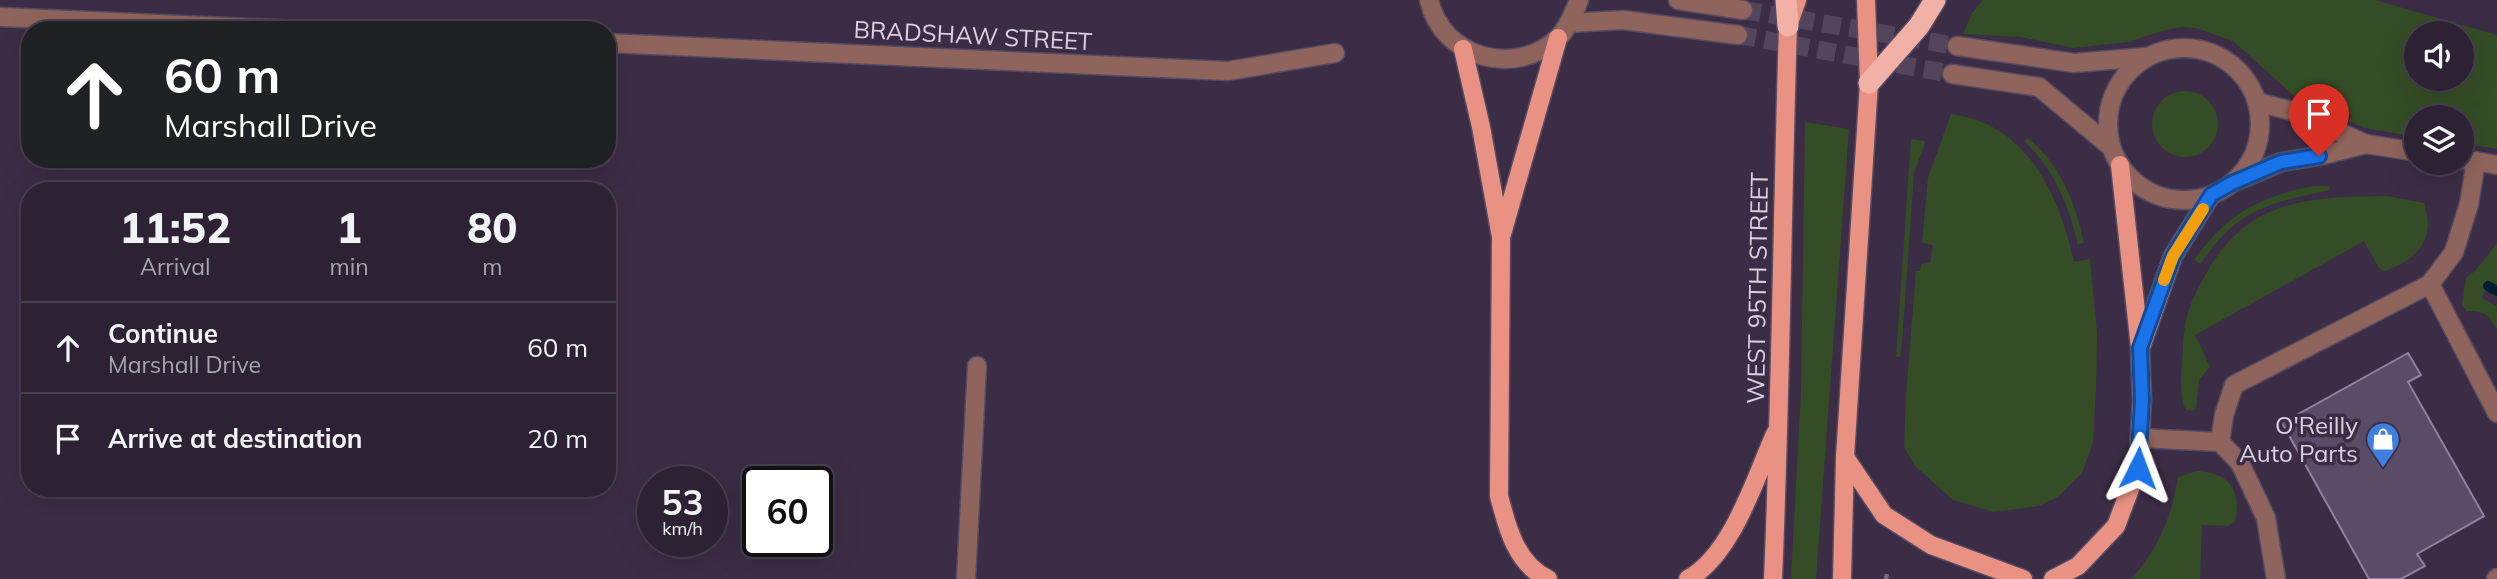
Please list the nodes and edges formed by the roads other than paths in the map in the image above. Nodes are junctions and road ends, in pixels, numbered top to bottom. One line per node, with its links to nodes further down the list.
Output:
1 (1429, 0): 17 (street)
2 (1579, 0): 11 (street)
3 (1678, 0): 8 (street)
4 (1786, 0): 12 (highway)
5 (1797, 0): 12 (main road, WEST 95TH STREET)
6 (1866, 0): 21 (main road)
7 (1936, 0): 21 (highway)
8 (1743, 10)
9 (0, 17): 10 (street)
10 (92, 21)
11 (1569, 23): 13 (street); 14 (street)
12 (1788, 26): 37 (main road, WEST 95TH STREET)
13 (1738, 35)
14 (1558, 38): 17 (street); 32 (main road)
15 (616, 43): 18 (street, BRADSHAW STREET)
16 (1957, 46): 19 (street)
17 (1463, 49): 32 (main road)
18 (1335, 53)
19 (2146, 57): 22 (street); 24 (street)
20 (1952, 74): 24 (street)
21 (1869, 83): 40 (main road)
22 (2257, 102): 23 (street); 30 (street)
23 (2366, 144): 25 (street); 30 (street)
24 (2111, 147): 28 (street)
25 (2404, 150)
26 (2474, 161): 27 (street)
27 (2497, 165)
28 (2120, 166): 31 (street); 34 (main road)
29 (2469, 175): 33 (street)
30 (2232, 183): 31 (street)
31 (2211, 195): 34 (main road)
32 (1501, 237): 42 (main road)
33 (2430, 284): 36 (street); 39 (street)
34 (2140, 348): 38 (main road)
35 (978, 366): 41 (street)
36 (2497, 413)
37 (1779, 424): 43 (main road); 44 (main road, WEST 95TH STREET)
38 (2140, 438): 39 (street); 47 (main road)
39 (2220, 442): 48 (street)
40 (1845, 457): 45 (main road); 46 (main road)
41 (966, 579)
42 (1548, 579)
43 (1688, 579)
44 (1773, 579)
45 (1842, 579)
46 (2024, 579)
47 (2053, 579)
48 (2276, 579)

